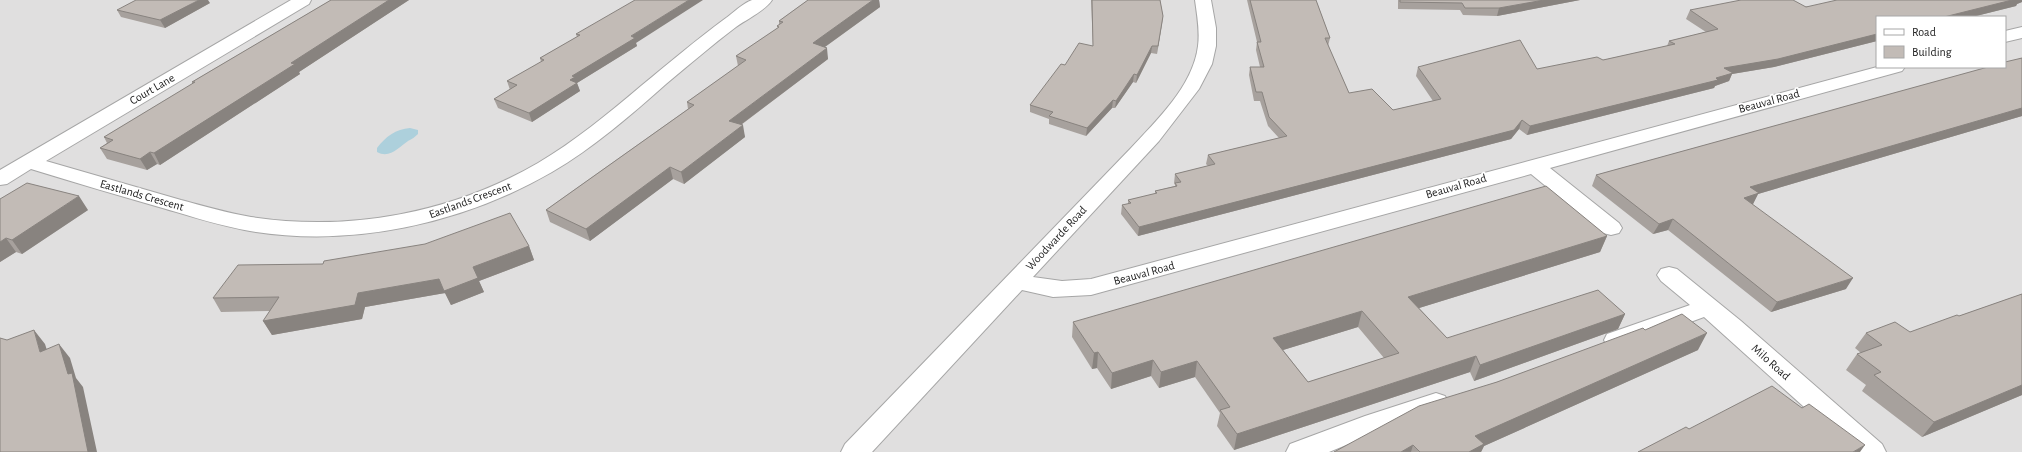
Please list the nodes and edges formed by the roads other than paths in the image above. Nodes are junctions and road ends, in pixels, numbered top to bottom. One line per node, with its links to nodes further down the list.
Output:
1 (303, 0): 7 (street, Court Lane)
2 (764, 0): 7 (street, Eastlands Crescent)
3 (1203, 0): 12 (street, Woodwarde Road)
4 (2022, 32): 5 (street)
5 (2006, 37)
6 (1892, 68): 8 (street, Beauval Road)
7 (28, 162): 9 (street, Court Lane)
8 (1534, 165): 10 (street); 12 (street, Beauval Road)
9 (0, 179)
10 (1611, 228)
11 (1669, 275): 13 (street, Milo Road)
12 (1017, 280): 16 (street, Woodwarde Road)
13 (1708, 307): 14 (street); 18 (street, Milo Road)
14 (1591, 349)
15 (1458, 397): 17 (street)
16 (855, 452)
17 (1300, 452)
18 (1872, 452)

